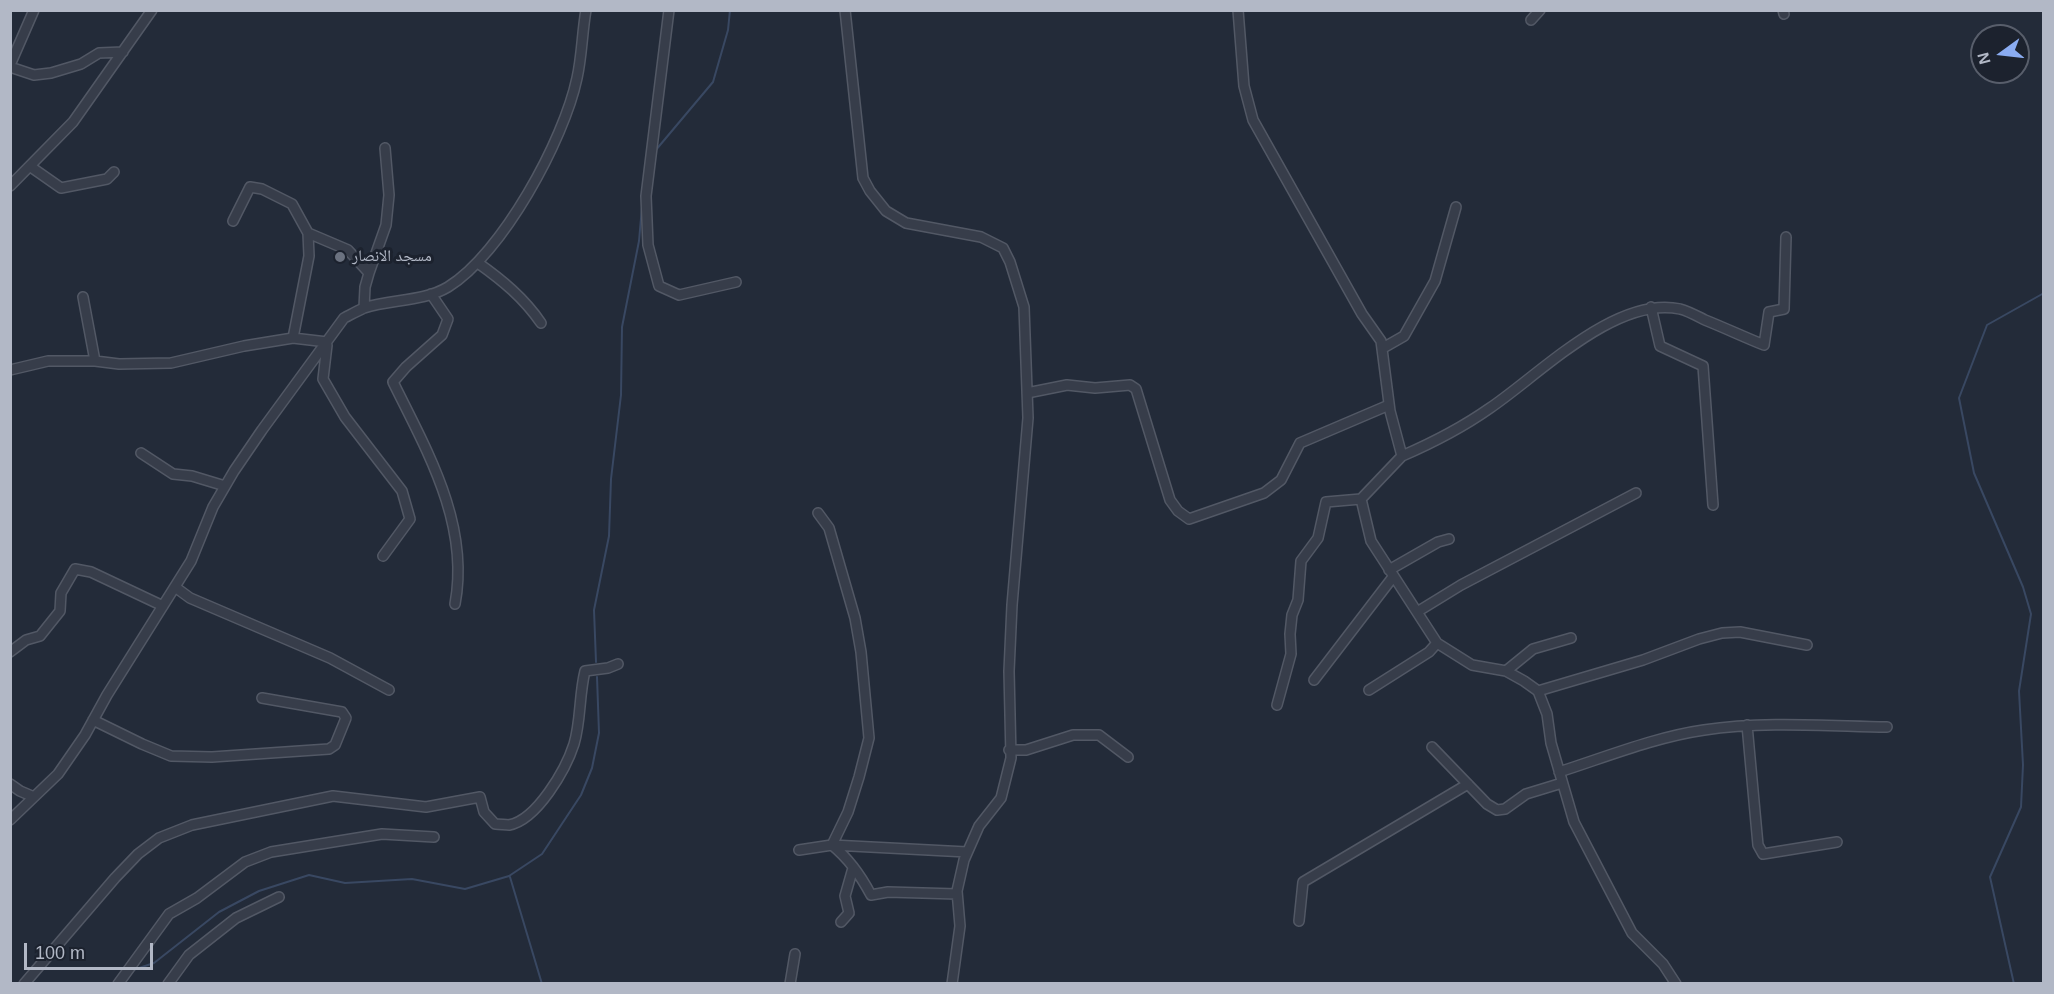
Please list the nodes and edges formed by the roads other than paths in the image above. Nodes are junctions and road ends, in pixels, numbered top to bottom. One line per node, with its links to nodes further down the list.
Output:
1 (34, 10): 10 (street)
2 (153, 10): 9 (street)
3 (586, 10): 19 (street)
4 (669, 10): 21 (street)
5 (845, 10): 32 (street)
6 (1238, 10): 29 (street)
7 (1540, 10): 8 (street)
8 (1531, 20)
9 (123, 52): 10 (street); 12 (street)
10 (10, 66)
11 (386, 148): 20 (street)
12 (31, 167): 13 (street); 14 (street)
13 (114, 172)
14 (10, 186)
15 (1456, 207): 29 (street)
16 (233, 221): 17 (street)
17 (308, 233): 20 (street); 27 (street)
18 (1786, 237): 25 (street)
19 (478, 263): 22 (street); 26 (street)
20 (369, 273): 24 (street)
21 (736, 282)
22 (431, 294): 24 (street); 45 (street)
23 (83, 297): 30 (street)
24 (364, 308): 28 (street)
25 (1651, 308): 35 (street); 39 (street)
26 (541, 323)
27 (293, 338): 28 (street); 30 (street)
28 (327, 342): 36 (street); 42 (street)
29 (1383, 348): 33 (street)
30 (95, 361): 31 (street)
31 (10, 370)
32 (1027, 393): 33 (street); 64 (street)
33 (1389, 405): 35 (street)
34 (141, 453): 36 (street)
35 (1402, 456): 38 (street)
36 (225, 486): 44 (street)
37 (1636, 493): 47 (street)
38 (1361, 499): 43 (street); 59 (street)
39 (1713, 505)
40 (818, 513): 74 (street)
41 (1449, 539): 43 (street)
42 (383, 556)
43 (1391, 574): 47 (street); 54 (street)
44 (175, 587): 46 (street); 55 (street)
45 (455, 604)
46 (163, 606): 51 (street); 60 (street)
47 (1417, 612): 49 (street)
48 (1571, 638): 53 (street)
49 (1437, 643): 53 (street); 56 (street)
50 (1807, 645): 57 (street)
51 (10, 652)
52 (618, 664): 83 (street)
53 (1506, 671): 57 (street)
54 (1314, 680)
55 (389, 690)
56 (1369, 690)
57 (1538, 692): 66 (street)
58 (262, 698): 60 (street)
59 (1277, 705)
60 (93, 720): 70 (street)
61 (1747, 725): 62 (street); 66 (street); 73 (street)
62 (1887, 727)
63 (1432, 747): 69 (street)
64 (1010, 750): 65 (street); 76 (street)
65 (1128, 757)
66 (1559, 772): 67 (street)
67 (1562, 783): 69 (street); 88 (street)
68 (10, 784): 70 (street)
69 (1468, 784): 80 (street)
70 (34, 796): 71 (street)
71 (10, 820)
72 (434, 837): 84 (street)
73 (1838, 842)
74 (832, 845): 75 (street); 76 (street); 77 (street)
75 (799, 849)
76 (967, 852): 78 (street)
77 (853, 868): 78 (street); 81 (street)
78 (957, 894): 87 (street)
79 (279, 897): 85 (street)
80 (1299, 921)
81 (841, 922)
82 (795, 954): 86 (street)
83 (24, 984)
84 (118, 984)
85 (168, 984)
86 (790, 984)
87 (952, 984)
88 (1676, 984)

